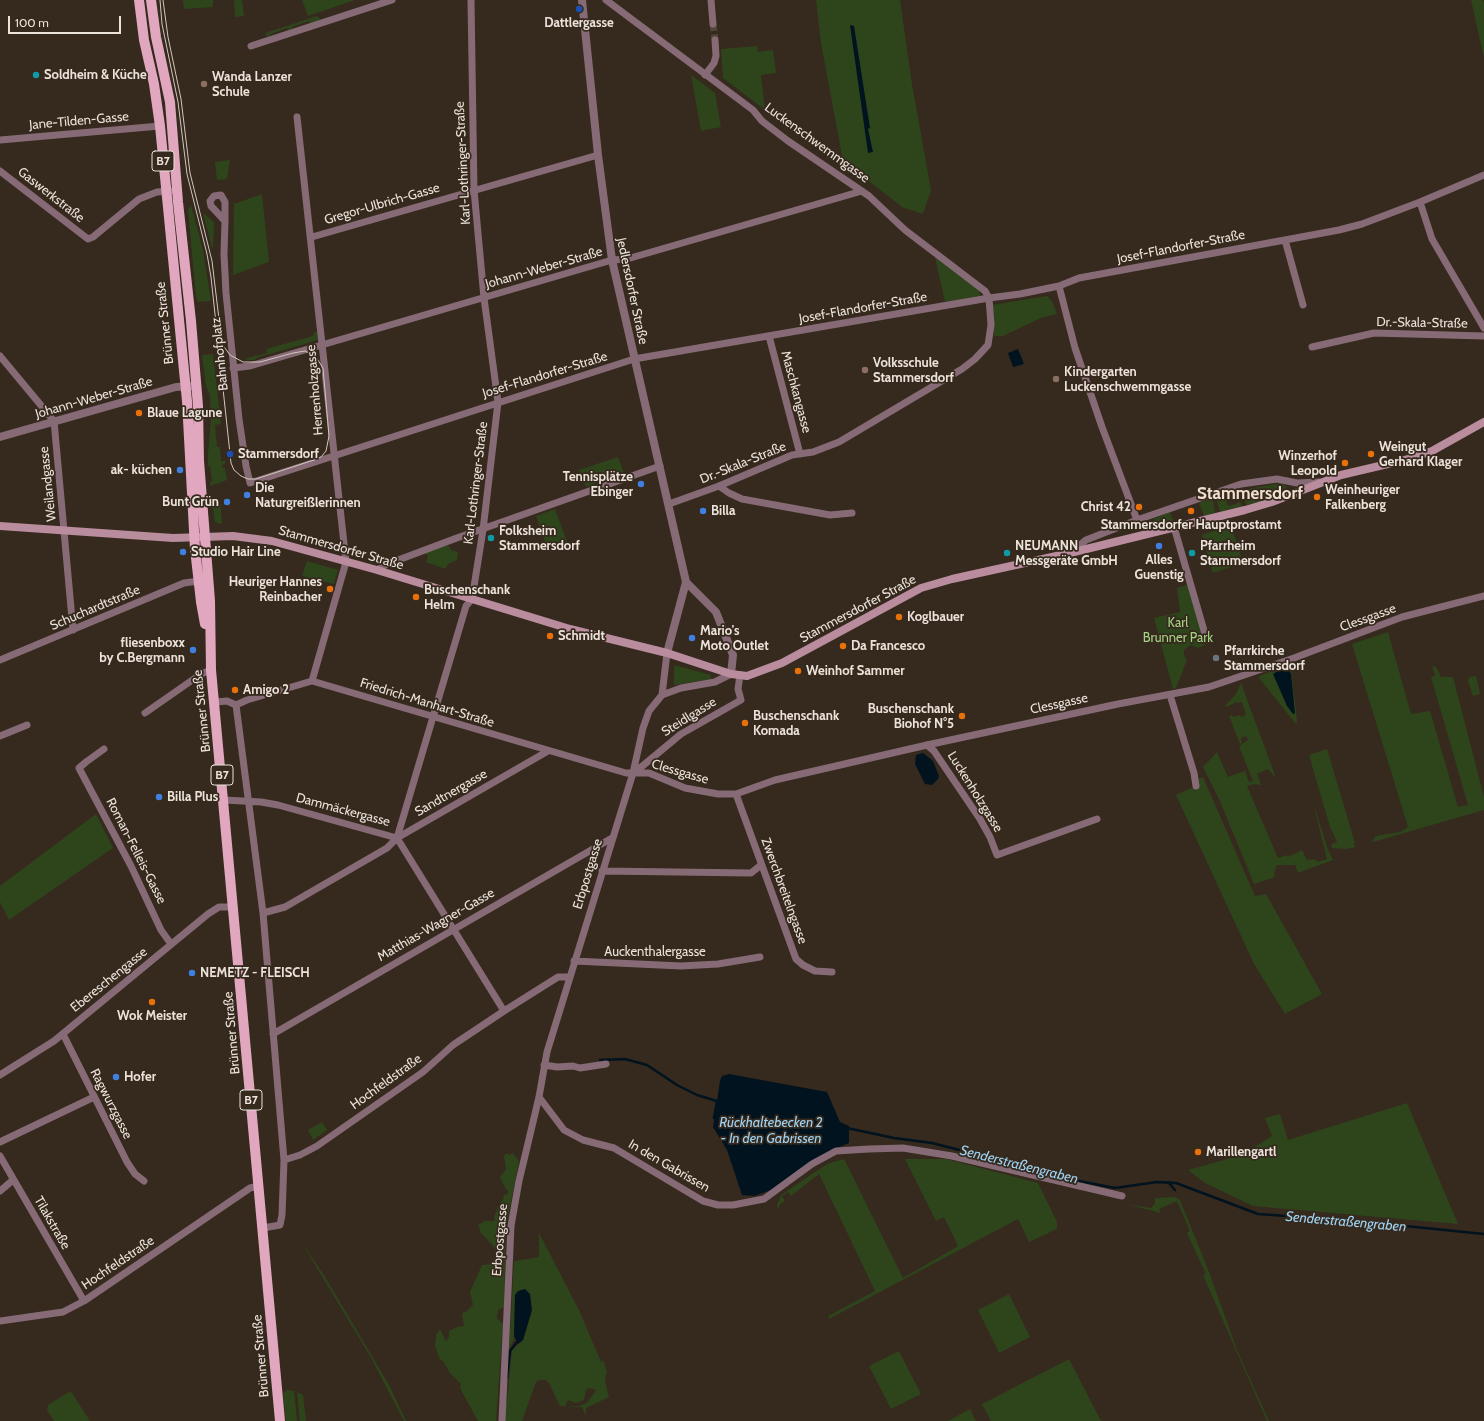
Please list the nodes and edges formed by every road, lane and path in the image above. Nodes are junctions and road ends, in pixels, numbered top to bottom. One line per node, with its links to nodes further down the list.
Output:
1 (139, 0): 13 (main road, Brünner Straße / B7)
2 (151, 0): 20 (main road, Brünner Straße / B7)
3 (392, 0): 10 (street)
4 (471, 0): 18 (street, Karl-Lothringer-Straße)
5 (582, 0): 15 (street, Jedlersdorfer Straße)
6 (606, 0): 11 (street, Luckenschwemmgasse)
7 (711, 0): 8 (street)
8 (713, 24)
9 (715, 40): 11 (street)
10 (251, 46)
11 (705, 75): 21 (street, Luckenschwemmgasse)
12 (297, 118): 24 (street, Herrenholzgasse)
13 (160, 126): 14 (street, Jane-Tilden-Gasse); 19 (main road, Brünner Straße / B7)
14 (0, 140)
15 (598, 155): 18 (street, Gregor-Ulbrich-Gasse); 26 (street, Jedlersdorfer Straße)
16 (0, 171): 19 (street, Gaswerkstraße)
17 (1484, 175): 22 (street, Josef-Flandorfer-Straße)
18 (474, 190): 24 (street, Gregor-Ulbrich-Gasse); 28 (street, Karl-Lothringer-Straße)
19 (166, 191): 20 (street); 40 (main road, Brünner Straße / B7)
20 (178, 191): 39 (main road, Brünner Straße / B7)
21 (862, 191): 26 (street, Johann-Weber-Straße); 29 (street, Luckenschwemmgasse)
22 (1420, 202): 25 (street, Josef-Flandorfer-Straße); 31 (street)
23 (225, 221): 38 (street, Bahnhofplatz)
24 (312, 237): 34 (street, Herrenholzgasse)
25 (1285, 240): 27 (street, Josef-Flandorfer-Straße); 30 (street)
26 (612, 260): 28 (street, Johann-Weber-Straße); 37 (street, Jedlersdorfer Straße)
27 (1059, 286): 29 (street, Josef-Flandorfer-Straße); 53 (street)
28 (484, 298): 34 (street, Johann-Weber-Straße); 41 (street, Karl-Lothringer-Straße)
29 (989, 298): 32 (street, Josef-Flandorfer-Straße); 45 (street, Dr.-Skala-Straße)
30 (1303, 305)
31 (1484, 328)
32 (769, 336): 37 (street, Josef-Flandorfer-Straße); 45 (street, Maschkangasse)
33 (1484, 336): 35 (street, Dr.-Skala-Straße)
34 (323, 344): 38 (street, Johann-Weber-Straße); 46 (street, Herrenholzgasse)
35 (1312, 347)
36 (0, 356): 42 (street)
37 (634, 359): 41 (street, Josef-Flandorfer-Straße); 47 (street, Jedlersdorfer Straße)
38 (233, 368): 49 (street, Bahnhofplatz)
39 (196, 386): 40 (street, Johann-Weber-Straße); 59 (main road, Brünner Straße / B7)
40 (185, 387): 42 (street, Johann-Weber-Straße); 58 (main road, Brünner Straße / B7)
41 (498, 402): 46 (street, Josef-Flandorfer-Straße); 56 (street, Karl-Lothringer-Straße)
42 (54, 421): 44 (street, Johann-Weber-Straße); 57 (street, Weilandgasse)
43 (1484, 422): 48 (main road, Stammersdorfer Straße)
44 (0, 437)
45 (800, 454): 50 (street, Dr.-Skala-Straße)
46 (333, 455): 49 (street, Josef-Flandorfer-Straße); 61 (street, Herrenholzgasse)
47 (660, 466): 51 (street, Jedlersdorfer Straße); 56 (street)
48 (1321, 482): 53 (street, Stammersdorfer Straße); 55 (main road, Stammersdorfer Straße)
49 (250, 483)
50 (719, 486): 51 (street, Dr.-Skala-Straße); 52 (street)
51 (669, 504): 64 (street, Jedlersdorfer Straße)
52 (852, 513)
53 (1137, 520): 60 (street, Stammersdorfer Straße)
54 (0, 526): 57 (main road, Stammersdorfer Straße)
55 (1174, 527): 60 (main road, Stammersdorfer Straße); 68 (street)
56 (483, 530): 62 (street); 66 (street, Karl-Lothringer-Straße)
57 (65, 531): 58 (main road, Stammersdorfer Straße); 67 (street, Weilandgasse)
58 (194, 537): 59 (main road, Stammersdorfer Straße); 63 (main road, Brünner Straße / B7)
59 (206, 537): 61 (main road, Stammersdorfer Straße); 69 (main road, Brünner Straße / B7)
60 (1070, 553): 74 (main road, Stammersdorfer Straße)
61 (346, 562): 62 (main road, Stammersdorfer Straße); 75 (street, Herrenholzgasse)
62 (377, 570): 66 (main road, Stammersdorfer Straße)
63 (199, 581): 67 (street, Schuchardtstraße); 69 (main road, Brünner Straße / B7)
64 (686, 582): 70 (street); 73 (street)
65 (1484, 596): 77 (street, Clessgasse)
66 (472, 599): 70 (main road, Stammersdorfer Straße); 81 (street, Karl-Lothringer-Straße)
67 (73, 630): 71 (street, Schuchardtstraße)
68 (1205, 634)
69 (210, 644): 72 (main road, Brünner Straße / B7)
70 (667, 653): 73 (main road, Stammersdorfer Straße); 76 (street)
71 (0, 660)
72 (211, 670): 78 (main road, Brünner Straße / B7); 80 (street)
73 (731, 674): 74 (main road, Stammersdorfer Straße); 76 (street)
74 (740, 675): 87 (street, Steidlgasse)
75 (312, 681): 79 (street); 81 (street, Friedrich-Manhart-Straße)
76 (662, 695): 87 (street, Erbpostgasse)
77 (1170, 695): 84 (street, Clessgasse); 88 (street)
78 (215, 702): 79 (street); 90 (main road, Brünner Straße / B7)
79 (236, 705): 91 (street)
80 (146, 713)
81 (433, 718): 86 (street, Friedrich-Manhart-Straße); 93 (street, Karl-Lothringer-Straße)
82 (27, 725): 83 (street)
83 (0, 736)
84 (927, 745): 89 (street, Clessgasse); 92 (street, Luckenholzgasse)
85 (104, 749): 100 (street, Roman-Felleis-Gasse)
86 (548, 751): 87 (street, Friedrich-Manhart-Straße); 93 (street, Sandtnergasse)
87 (633, 773): 89 (street, Clessgasse); 94 (street, Erbpostgasse)
88 (1196, 786)
89 (736, 794): 95 (street, Zwerchbreitelngasse)
90 (224, 800): 91 (street, Dammäckergasse); 97 (main road, Brünner Straße / B7)
91 (249, 801): 93 (street, Dammäckergasse); 98 (street)
92 (1098, 819)
93 (397, 838): 98 (street, Sandtnergasse); 99 (street, Dammäckergasse)
94 (612, 838): 96 (street, Erbpostgasse); 99 (street, Matthias-Wagner-Gasse)
95 (761, 865): 96 (street); 103 (street, Zwerchbreitelngasse)
96 (602, 871): 102 (street, Erbpostgasse)
97 (233, 907): 100 (street, Ebereschengasse); 118 (main road, Brünner Straße / B7)
98 (263, 913): 107 (street)
99 (453, 929): 105 (street, Dammäckergasse); 107 (street, Matthias-Wagner-Gasse)
100 (171, 944): 106 (street, Ebereschengasse)
101 (760, 957): 102 (street, Auckenthalergasse)
102 (574, 961): 104 (street, Erbpostgasse)
103 (832, 972)
104 (569, 977): 105 (street, Hochfeldstraße); 108 (street, Erbpostgasse)
105 (504, 1011): 115 (street, Hochfeldstraße)
106 (63, 1034): 110 (street, Ebereschengasse); 111 (street, Ragwurzgasse)
107 (273, 1034): 115 (street)
108 (544, 1064): 109 (street); 112 (street, Erbpostgasse)
109 (606, 1064)
110 (0, 1075)
111 (94, 1097): 113 (street); 117 (street, Ragwurzgasse)
112 (539, 1097): 120 (street, In den Gabrissen); 125 (street, Erbpostgasse)
113 (0, 1142)
114 (0, 1156): 116 (street, Tilakstraße)
115 (284, 1160): 121 (street)
116 (13, 1180): 119 (street); 122 (street, Tilakstraße)
117 (144, 1181)
118 (259, 1186): 121 (main road, Brünner Straße / B7); 122 (street, Hochfeldstraße)
119 (0, 1191)
120 (1122, 1196)
121 (263, 1228): 124 (main road, Brünner Straße / B7)
122 (84, 1301): 123 (street, Hochfeldstraße)
123 (0, 1321)
124 (280, 1421)
125 (502, 1421)

